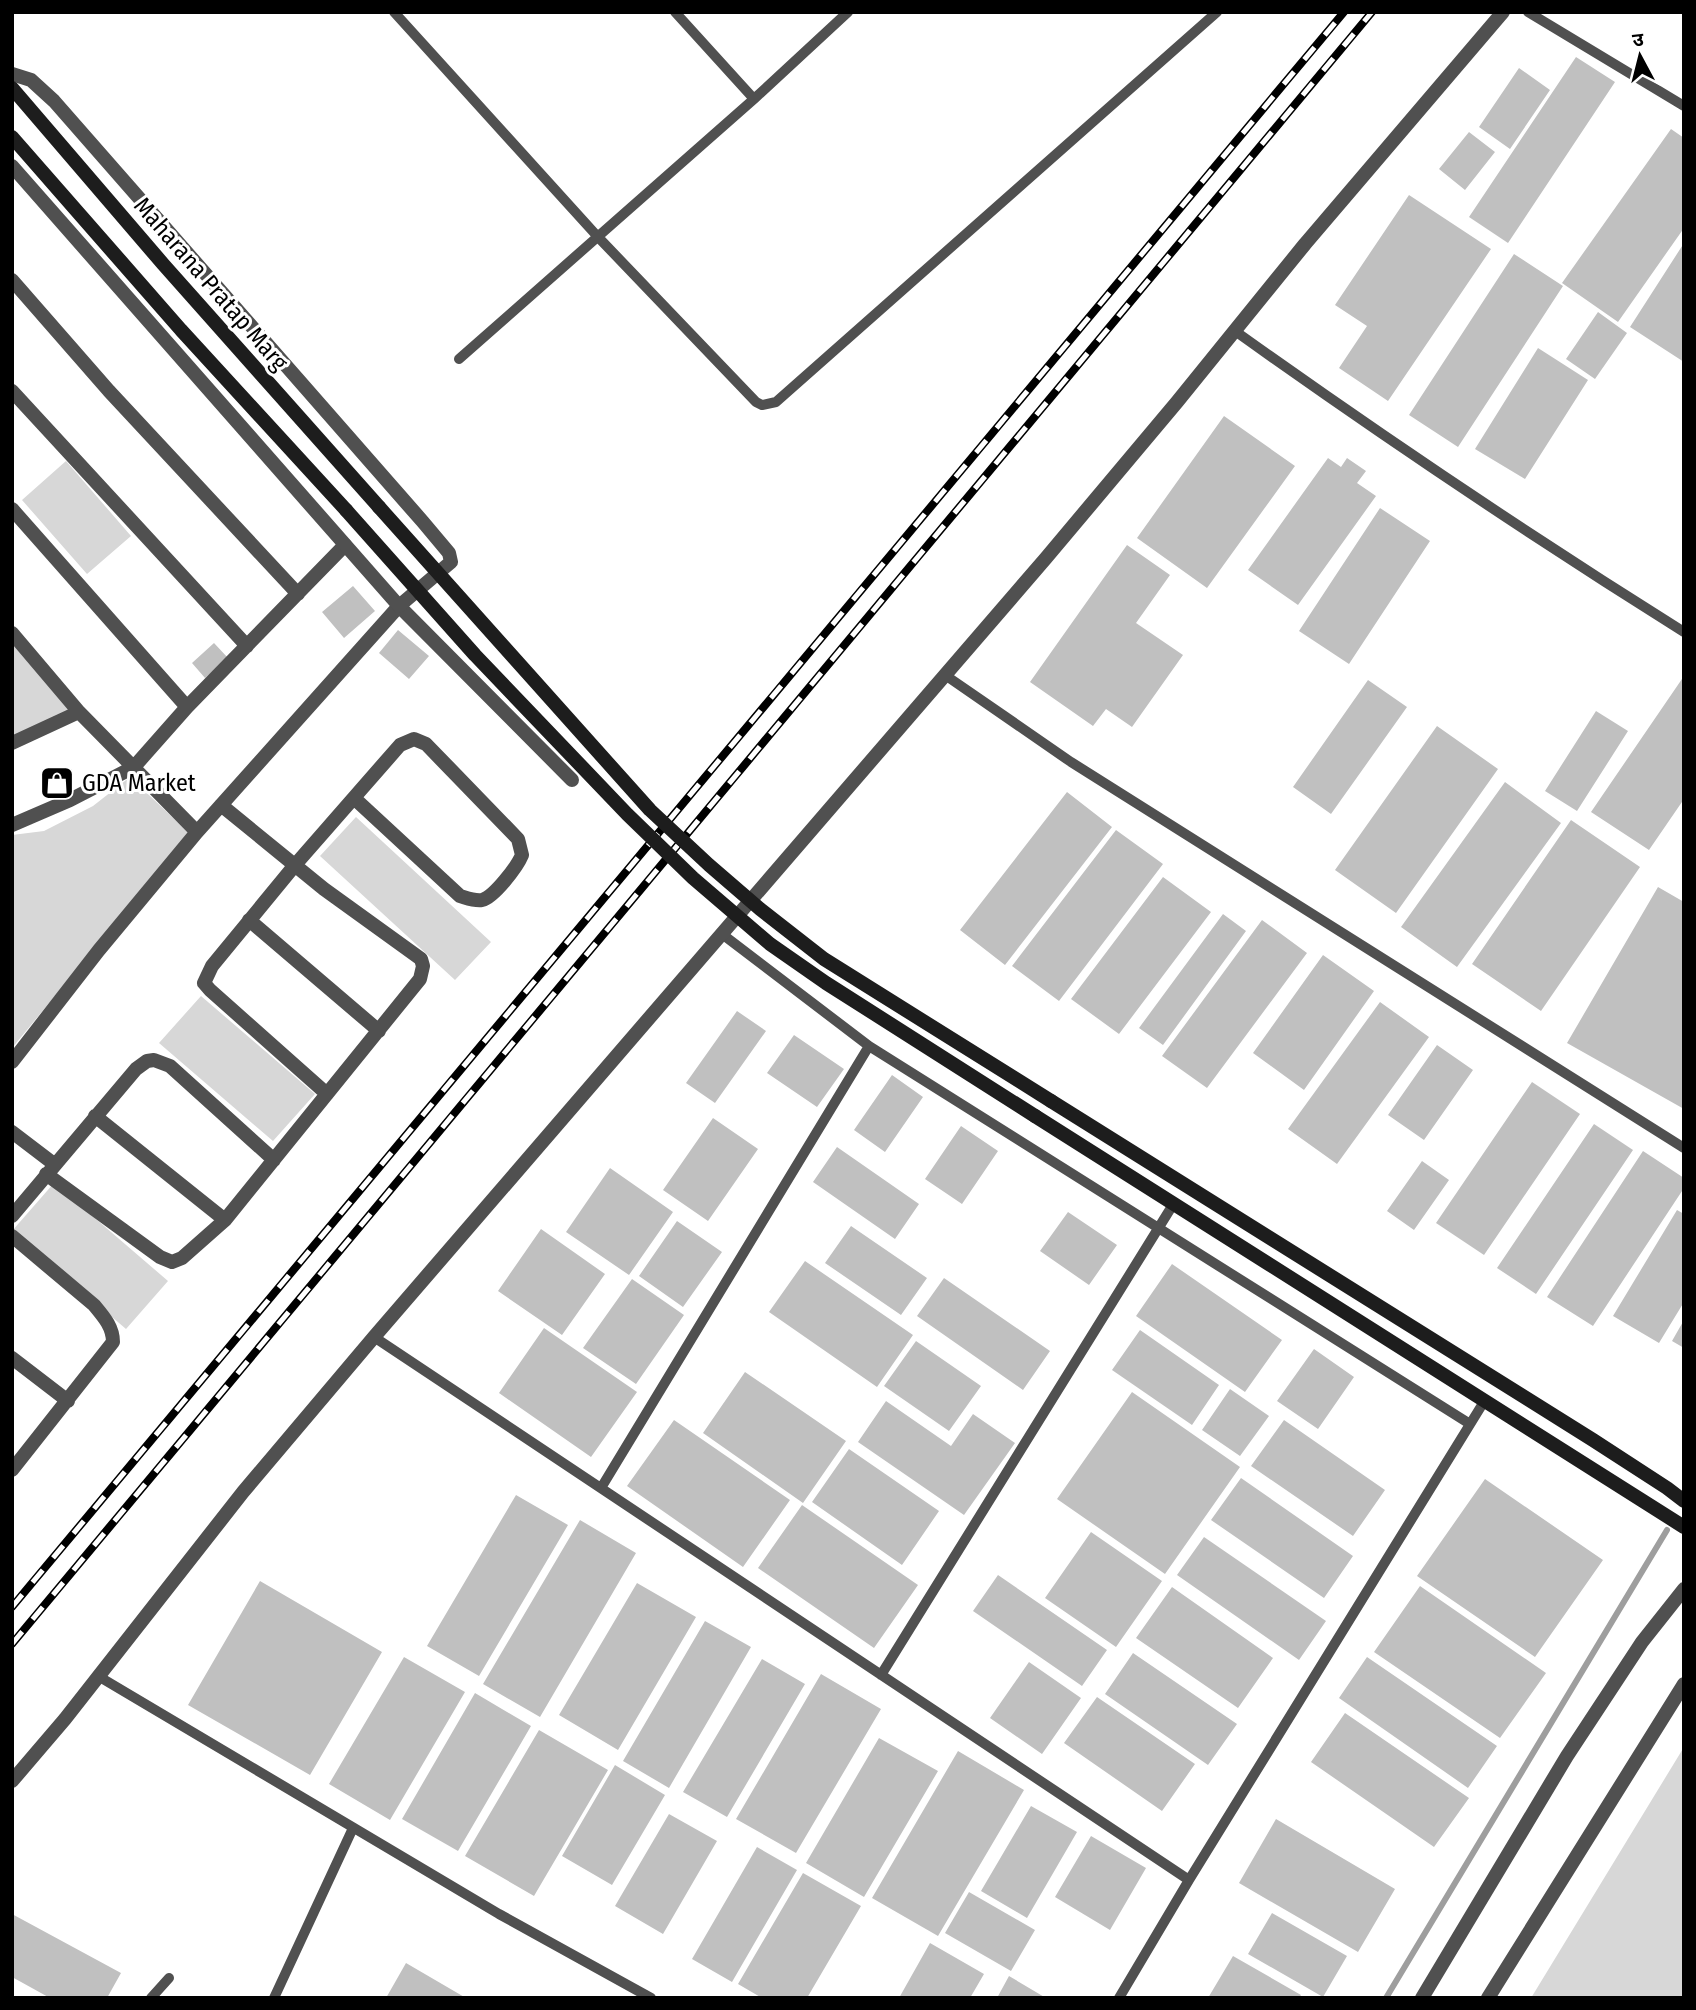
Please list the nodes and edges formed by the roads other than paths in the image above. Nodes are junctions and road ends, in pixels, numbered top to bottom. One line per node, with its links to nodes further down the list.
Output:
1 (394, 12): 13 (lane)
2 (675, 12): 9 (lane)
3 (848, 12): 9 (lane)
4 (1217, 12): 13 (lane)
5 (1503, 12): 15 (street)
6 (1528, 12): 10 (lane)
7 (12, 75): 21 (street)
8 (12, 88): 59 (main road, Maharana Pratap Marg, bridge)
9 (754, 99): 13 (lane)
10 (1684, 106)
11 (12, 137): 47 (main road, Maharana Pratap Marg, bridge)
12 (12, 166): 19 (street)
13 (598, 237): 16 (lane)
14 (12, 280): 20 (street)
15 (1235, 331): 22 (lane); 25 (street)
16 (459, 359)
17 (12, 391): 24 (street)
18 (12, 509): 26 (street)
19 (345, 545): 20 (street); 21 (street)
20 (298, 594): 24 (street)
21 (399, 606): 30 (street); 32 (street)
22 (1684, 632)
23 (12, 633): 27 (street)
24 (247, 646): 26 (street)
25 (945, 675): 37 (street); 44 (lane)
26 (187, 707): 29 (street)
27 (79, 712): 28 (street); 29 (street)
28 (12, 743)
29 (134, 767): 33 (street); 34 (street)
30 (572, 780)
31 (354, 798): 31 (street); 35 (street)
32 (221, 805): 34 (street); 35 (street)
33 (12, 825)
34 (197, 832): 40 (street)
35 (295, 865): 36 (street); 38 (street)
36 (249, 920): 38 (street); 41 (street)
37 (722, 934): 39 (lane); 52 (street)
38 (379, 1031): 41 (street)
39 (869, 1046): 50 (lane); 58 (lane)
40 (12, 1062)
41 (327, 1094): 45 (street)
42 (95, 1116): 45 (street); 46 (street); 49 (street)
43 (12, 1132): 46 (street)
44 (1684, 1148)
45 (274, 1160): 49 (street)
46 (50, 1169): 48 (street); 49 (street)
47 (1174, 1203): 50 (lane); 54 (main road, Maharana Pratap Marg)
48 (12, 1216)
49 (225, 1220)
50 (1159, 1227): 56 (lane); 62 (lane)
51 (12, 1236): 55 (street)
52 (374, 1337): 58 (lane); 63 (street)
53 (12, 1358): 55 (street)
54 (1485, 1400): 56 (lane); 60 (main road, Maharana Pratap Marg)
55 (68, 1401): 57 (street)
56 (1470, 1424): 67 (lane)
57 (12, 1470)
58 (601, 1488): 62 (lane)
59 (1684, 1501)
60 (1684, 1527)
61 (1684, 1589): 73 (street)
62 (881, 1675): 67 (lane)
63 (98, 1676): 65 (street); 66 (lane)
64 (1684, 1684): 74 (street)
65 (12, 1781)
66 (353, 1828): 70 (lane); 71 (lane)
67 (1189, 1880): 72 (lane)
68 (169, 1978): 69 (lane)
69 (151, 1998)
70 (274, 1998)
71 (651, 1998)
72 (1119, 1998)
73 (1422, 1998)
74 (1488, 1998)

